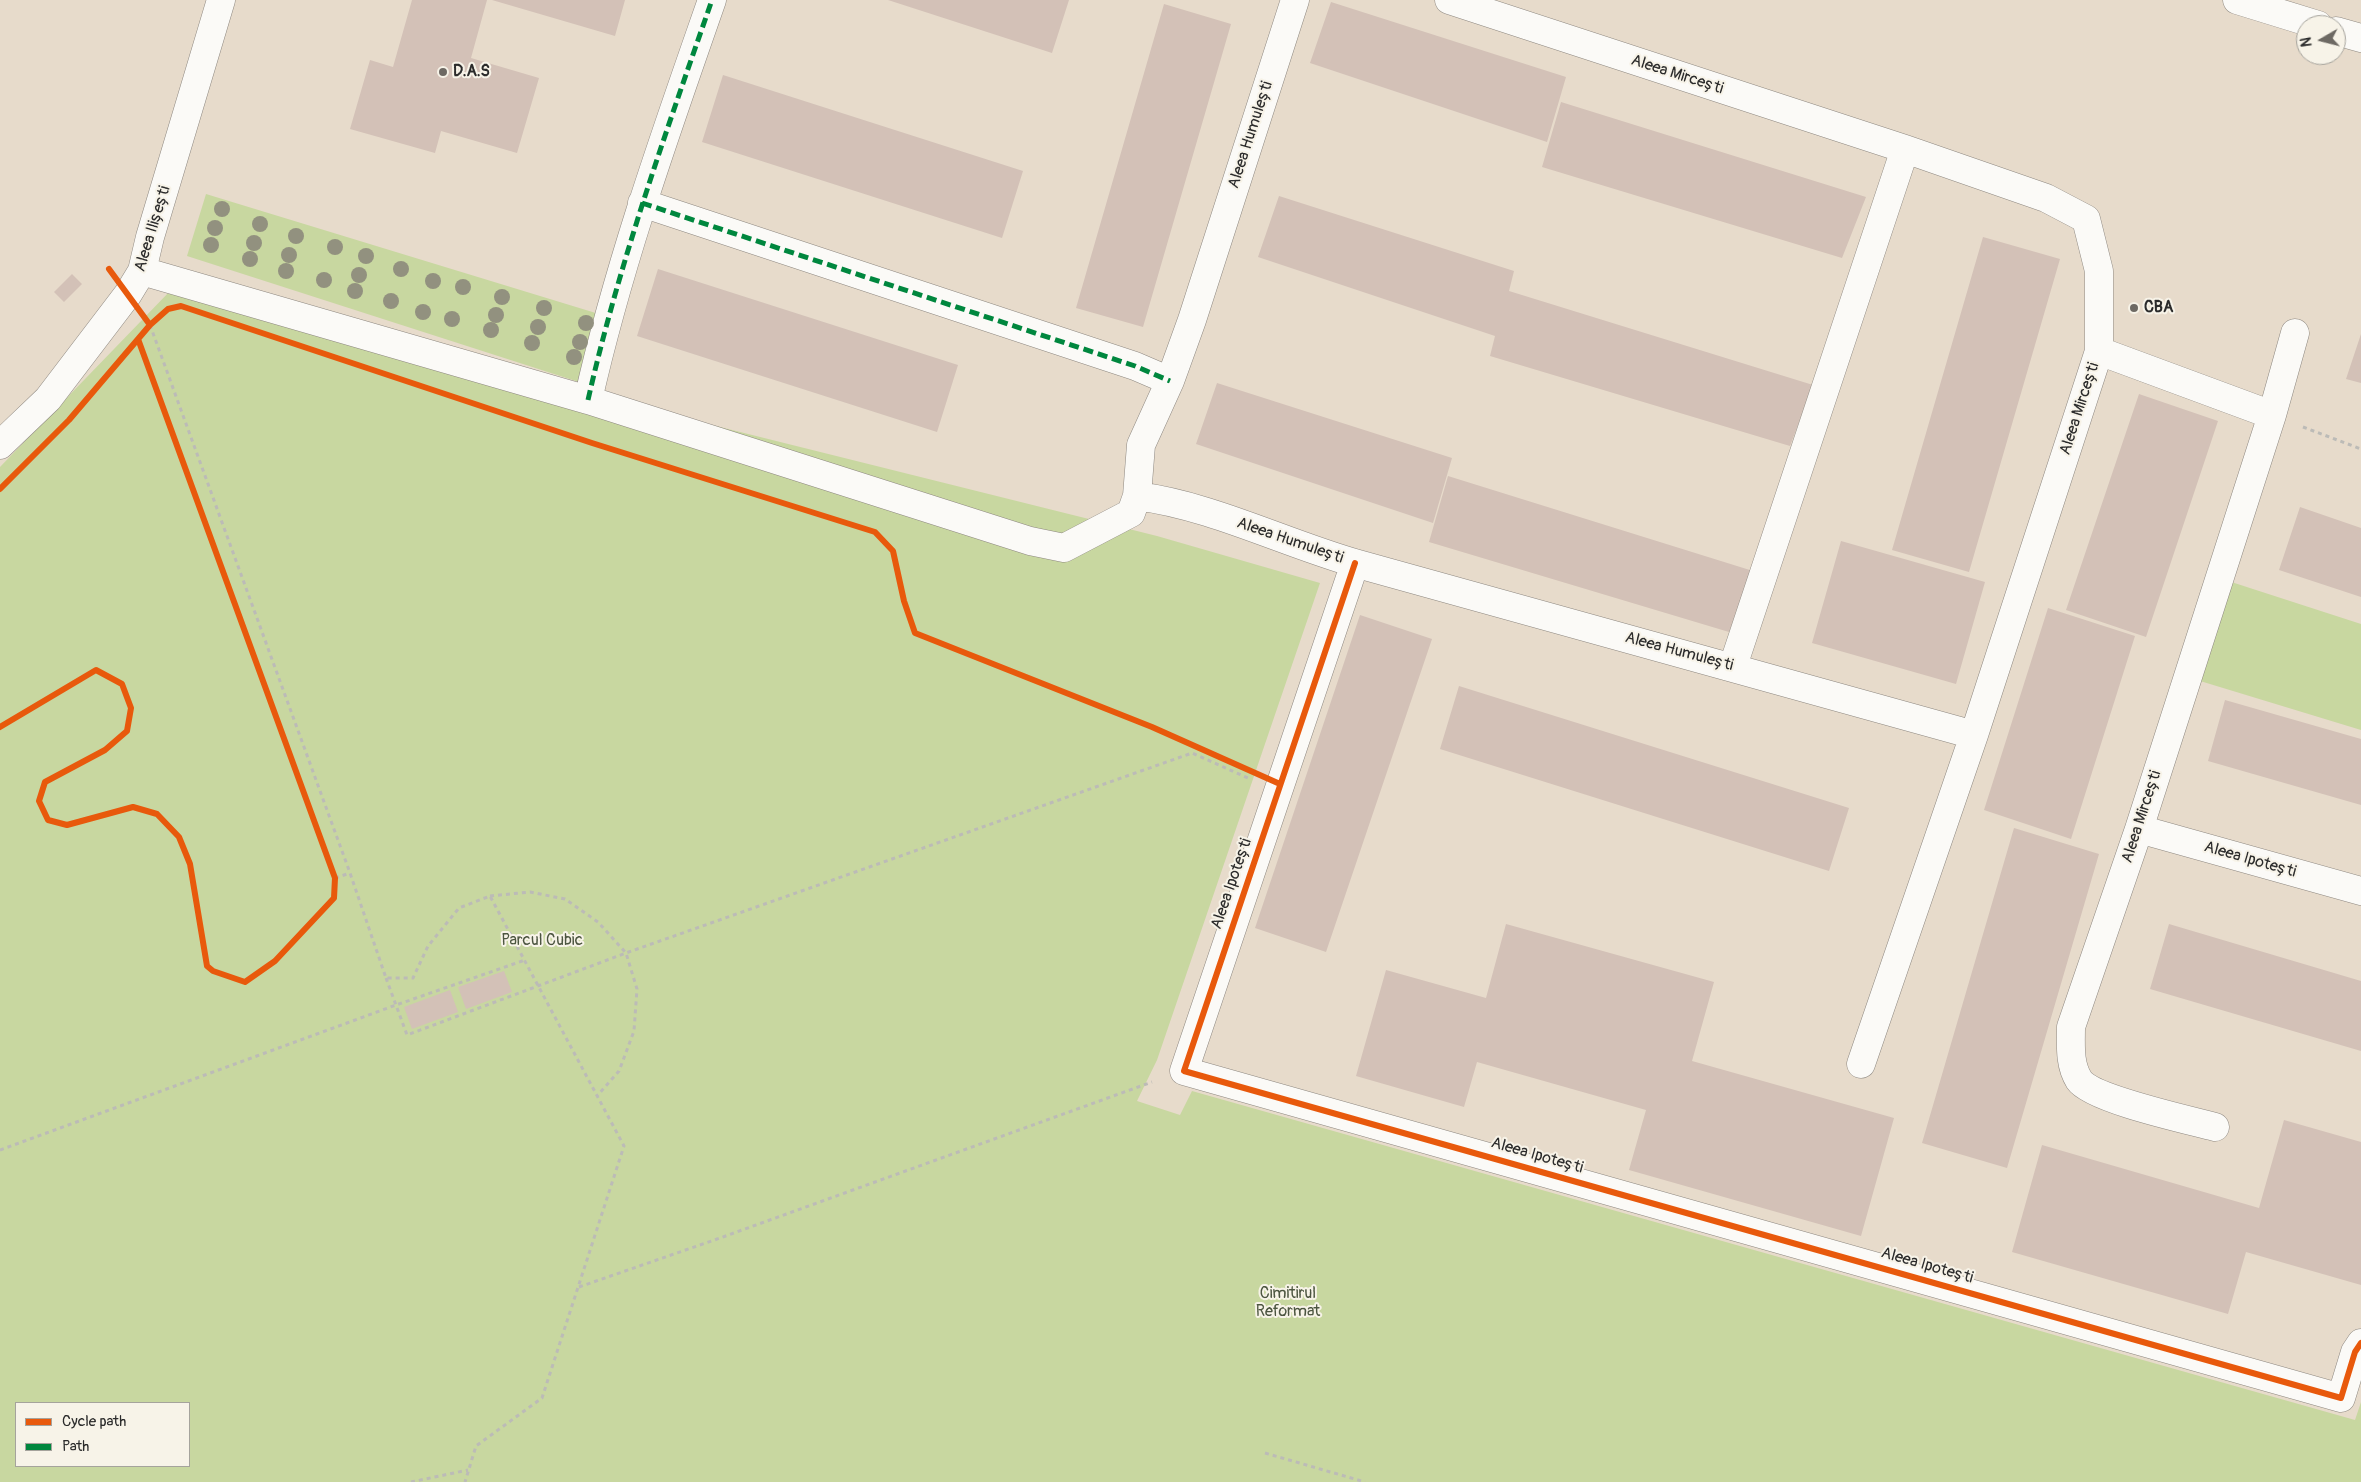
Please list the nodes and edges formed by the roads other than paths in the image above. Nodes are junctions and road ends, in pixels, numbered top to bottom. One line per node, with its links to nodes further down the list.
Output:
1 (222, 0): 11 (street, Aleea Ilișești)
2 (712, 0): 10 (street)
3 (1295, 0): 14 (street, Aleea Humulești)
4 (1449, 0): 9 (street, Aleea Mircești)
5 (2237, 0): 6 (street)
6 (2296, 18)
7 (2346, 34): 8 (street)
8 (2361, 38)
9 (1905, 149): 13 (street, Aleea Mircești); 20 (street)
10 (642, 203): 14 (street); 15 (street)
11 (142, 271): 15 (street); 17 (street, Aleea Ilișești)
12 (2295, 333): 16 (street, Aleea Mircești)
13 (2099, 350): 16 (street, Aleea Mircești); 21 (street, Aleea Mircești)
14 (1170, 381): 18 (street, Aleea Humulești)
15 (588, 400): 18 (street)
16 (2272, 415): 22 (street, Aleea Mircești)
17 (0, 445)
18 (1137, 496): 19 (street, Aleea Humulești)
19 (1356, 564): 20 (street, Aleea Humulești); 26 (street, Aleea Ipotești)
20 (1733, 666): 21 (street, Aleea Humulești)
21 (1974, 735): 24 (street, Aleea Mircești)
22 (2139, 829): 23 (street, Aleea Ipotești); 25 (street, Aleea Mircești)
23 (2361, 891)
24 (1861, 1064)
25 (2215, 1127)
26 (2361, 1343)

